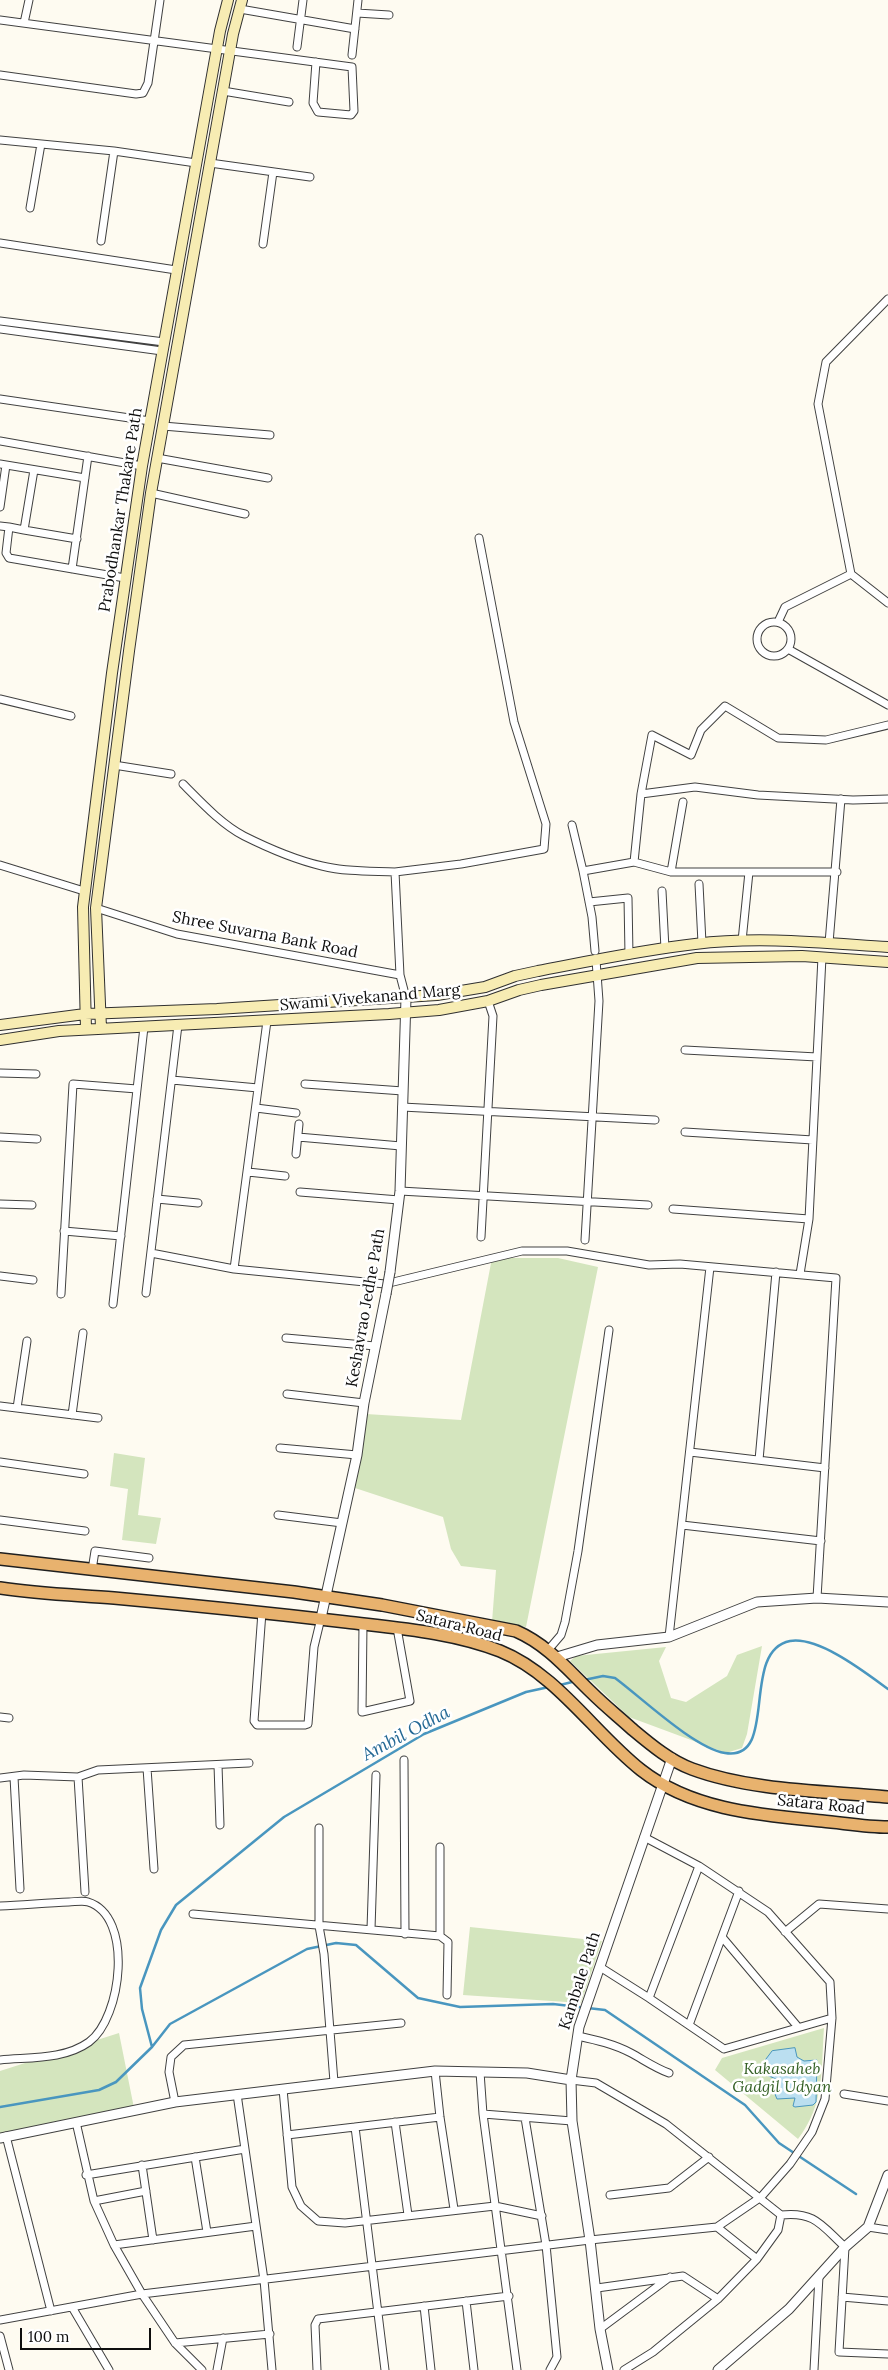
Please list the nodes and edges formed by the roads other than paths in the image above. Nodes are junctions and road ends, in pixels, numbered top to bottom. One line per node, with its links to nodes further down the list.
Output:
1 (30, 0): 11 (street)
2 (160, 0): 13 (street)
3 (228, 0): 15 (main road, Prabodhankar Thakare Path)
4 (303, 0): 10 (street)
5 (358, 0): 7 (street)
6 (241, 5): 10 (street); 16 (main road, Prabodhankar Thakare Path)
7 (356, 13): 8 (street); 12 (street)
8 (389, 15)
9 (0, 20): 11 (street)
10 (300, 20): 12 (street); 14 (street)
11 (24, 23): 13 (street)
12 (355, 29): 17 (street)
13 (154, 41): 15 (street); 19 (street)
14 (297, 47)
15 (217, 49): 16 (street); 25 (main road, Prabodhankar Thakare Path)
16 (231, 51): 18 (street); 20 (main road, Prabodhankar Thakare Path)
17 (352, 56)
18 (316, 62): 18 (street)
19 (0, 75)
20 (223, 91): 21 (street); 26 (main road, Prabodhankar Thakare Path)
21 (289, 102)
22 (0, 140): 23 (street)
23 (41, 144): 24 (street); 29 (street)
24 (114, 151): 25 (street); 30 (street)
25 (196, 163): 33 (main road, Prabodhankar Thakare Path)
26 (210, 163): 27 (street); 40 (main road, Prabodhankar Thakare Path)
27 (273, 172): 28 (street); 32 (street)
28 (310, 177)
29 (30, 208)
30 (101, 241)
31 (0, 243): 33 (street)
32 (263, 244)
33 (176, 270): 37 (main road, Prabodhankar Thakare Path)
34 (888, 299): 63 (street)
35 (0, 321): 37 (street)
36 (0, 329): 37 (street)
37 (163, 346): 39 (main road, Prabodhankar Thakare Path)
38 (0, 398): 39 (street)
39 (150, 421): 46 (main road, Prabodhankar Thakare Path)
40 (163, 426): 41 (street); 44 (main road, Prabodhankar Thakare Path)
41 (270, 435)
42 (0, 441): 43 (street)
43 (88, 456): 46 (street); 48 (street)
44 (158, 458): 49 (street); 50 (main road, Prabodhankar Thakare Path)
45 (3, 464): 47 (street); 51 (street)
46 (142, 466): 52 (main road, Prabodhankar Thakare Path)
47 (34, 470): 48 (street); 57 (street)
48 (85, 478): 59 (street)
49 (268, 478)
50 (151, 494): 53 (street); 54 (main road, Prabodhankar Thakare Path)
51 (0, 506)
52 (135, 514): 54 (street); 64 (main road, Prabodhankar Thakare Path)
53 (245, 514)
54 (148, 516): 72 (main road, Prabodhankar Thakare Path)
55 (0, 526): 56 (street)
56 (9, 527): 57 (street); 61 (street)
57 (24, 530): 59 (street)
58 (478, 538): 83 (street)
59 (77, 539): 62 (street)
60 (0, 557): 61 (street)
61 (8, 558): 62 (street)
62 (72, 569): 64 (street)
63 (851, 574): 65 (street); 66 (street)
64 (125, 578): 88 (main road, Prabodhankar Thakare Path)
65 (888, 603)
66 (778, 622): 67 (street); 67 (street)
67 (788, 649): 69 (street)
68 (0, 699): 70 (street)
69 (888, 705)
70 (71, 716)
71 (888, 725): 75 (street)
72 (114, 764): 73 (street); 91 (main road, Prabodhankar Thakare Path)
73 (170, 774)
74 (183, 784): 83 (street)
75 (641, 794): 77 (street); 80 (street)
76 (888, 799): 77 (street)
77 (842, 800): 86 (street)
78 (683, 802): 84 (street)
79 (572, 825): 82 (street)
80 (634, 862): 82 (street); 84 (street)
81 (0, 865): 88 (street)
82 (583, 871): 90 (street)
83 (395, 872): 102 (street)
84 (672, 872): 85 (street)
85 (749, 872): 86 (street); 92 (street)
86 (837, 872): 93 (street)
87 (699, 884): 94 (street)
88 (84, 891): 106 (main road, Prabodhankar Thakare Path)
89 (662, 891): 96 (street)
90 (589, 902): 97 (street); 98 (street)
91 (96, 908): 102 (street, Shree Suvarna Bank Road); 107 (main road, Prabodhankar Thakare Path)
92 (742, 941): 93 (main road, Swami Vivekanand Marg); 94 (main road, Swami Vivekanand Marg)
93 (829, 943): 95 (main road, Swami Vivekanand Marg)
94 (702, 944): 96 (main road, Swami Vivekanand Marg)
95 (888, 947)
96 (665, 949): 97 (main road, Swami Vivekanand Marg)
97 (630, 955): 98 (main road, Swami Vivekanand Marg)
98 (595, 956): 101 (street); 103 (main road, Swami Vivekanand Marg)
99 (822, 957): 100 (main road, Swami Vivekanand Marg); 101 (main road, Swami Vivekanand Marg); 116 (street)
100 (888, 962)
101 (597, 974): 104 (main road, Swami Vivekanand Marg); 128 (street)
102 (400, 975): 103 (street)
103 (406, 998): 105 (street, Keshavrao Jedhe Path); 107 (main road, Swami Vivekanand Marg)
104 (488, 1001): 105 (main road, Swami Vivekanand Marg); 126 (street)
105 (406, 1013): 108 (main road, Swami Vivekanand Marg); 123 (street, Keshavrao Jedhe Path)
106 (85, 1014): 107 (main road, Swami Vivekanand Marg); 109 (main road, Swami Vivekanand Marg); 113 (main road, Prabodhankar Thakare Path)
107 (100, 1014): 112 (main road, Prabodhankar Thakare Path)
108 (267, 1021): 110 (main road, Swami Vivekanand Marg); 121 (street)
109 (0, 1026)
110 (178, 1026): 111 (main road, Swami Vivekanand Marg); 119 (street)
111 (144, 1027): 112 (main road, Swami Vivekanand Marg); 122 (street)
112 (101, 1028): 113 (main road, Swami Vivekanand Marg)
113 (86, 1029): 114 (main road, Swami Vivekanand Marg)
114 (0, 1040)
115 (685, 1050): 116 (street)
116 (817, 1057): 135 (street)
117 (0, 1073): 118 (street)
118 (36, 1074)
119 (172, 1080): 121 (street); 143 (street)
120 (305, 1084): 123 (street)
121 (258, 1088): 125 (street)
122 (137, 1089): 151 (street); 152 (street)
123 (403, 1090): 124 (street, Keshavrao Jedhe Path)
124 (402, 1107): 126 (street); 136 (street, Keshavrao Jedhe Path)
125 (256, 1108): 127 (street); 138 (street)
126 (487, 1112): 128 (street); 141 (street)
127 (296, 1113)
128 (593, 1116): 129 (street); 144 (street)
129 (655, 1120)
130 (298, 1124): 133 (street)
131 (685, 1132): 135 (street)
132 (0, 1137): 134 (street)
133 (298, 1137): 136 (street); 137 (street)
134 (37, 1139)
135 (813, 1140): 150 (street)
136 (401, 1146): 142 (street, Keshavrao Jedhe Path)
137 (296, 1154)
138 (248, 1172): 139 (street); 157 (street)
139 (285, 1176)
140 (300, 1192): 142 (street)
141 (482, 1194): 142 (street); 144 (street); 153 (street)
142 (399, 1196): 169 (street, Keshavrao Jedhe Path, bridge)
143 (157, 1198): 145 (street); 155 (street)
144 (588, 1200): 148 (street); 154 (street)
145 (198, 1203)
146 (0, 1204): 147 (street)
147 (32, 1205)
148 (648, 1205)
149 (673, 1209): 150 (street)
150 (809, 1219): 159 (street)
151 (64, 1231): 152 (street); 163 (street)
152 (121, 1236): 164 (street)
153 (481, 1237)
154 (585, 1240)
155 (151, 1253): 157 (street); 162 (street)
156 (710, 1267): 157 (street); 158 (street); 177 (street)
157 (234, 1269)
158 (776, 1272): 159 (street); 179 (street)
159 (800, 1274): 181 (street)
160 (0, 1276): 161 (street)
161 (32, 1280)
162 (146, 1293)
163 (60, 1294)
164 (113, 1304)
165 (609, 1330): 201 (street)
166 (83, 1333): 174 (street)
167 (286, 1338): 169 (street)
168 (27, 1341): 173 (street)
169 (375, 1346): 171 (street, Keshavrao Jedhe Path)
170 (287, 1394): 171 (street)
171 (364, 1402): 178 (street, Keshavrao Jedhe Path)
172 (0, 1406): 173 (street)
173 (16, 1408): 174 (street)
174 (72, 1415): 175 (street)
175 (98, 1418)
176 (280, 1448): 178 (street)
177 (690, 1452): 179 (street); 186 (street)
178 (357, 1456): 185 (street, Keshavrao Jedhe Path)
179 (759, 1460): 181 (street)
180 (0, 1462): 182 (street)
181 (824, 1468): 188 (street)
182 (84, 1474)
183 (278, 1515): 185 (street)
184 (0, 1520): 187 (street)
185 (342, 1523): 193 (street, Keshavrao Jedhe Path)
186 (682, 1525): 188 (street); 200 (street)
187 (85, 1531)
188 (821, 1541): 194 (street)
189 (149, 1558): 191 (street)
190 (0, 1559): 191 (highway, Satara Road)
191 (92, 1570): 193 (highway, Satara Road)
192 (0, 1588): 196 (highway, Satara Road)
193 (326, 1596): 197 (street, Keshavrao Jedhe Path); 201 (highway, Satara Road)
194 (817, 1598): 195 (street); 200 (street)
195 (888, 1602)
196 (262, 1612): 197 (highway, Satara Road); 197 (street)
197 (321, 1618): 198 (highway, Satara Road)
198 (363, 1624): 199 (highway, Satara Road); 199 (street)
199 (397, 1628): 213 (highway, Satara Road)
200 (669, 1637): 201 (street)
201 (557, 1657): 204 (highway, Satara Road)
202 (0, 1717): 203 (street)
203 (8, 1718)
204 (672, 1758): 213 (street, Kambale Path); 214 (highway, Satara Road)
205 (404, 1760): 231 (street)
206 (249, 1763): 207 (street)
207 (218, 1765): 208 (street); 215 (street)
208 (147, 1768): 211 (street); 221 (street)
209 (376, 1775): 229 (street)
210 (14, 1776): 211 (street); 212 (street); 222 (street)
211 (78, 1777): 224 (street)
212 (0, 1778)
213 (662, 1785): 216 (highway, Satara Road); 218 (street, Kambale Path)
214 (888, 1797)
215 (220, 1825)
216 (888, 1827)
217 (318, 1828): 228 (street)
218 (644, 1837): 220 (street); 234 (street, Kambale Path)
219 (440, 1847): 232 (street)
220 (698, 1866): 223 (street); 236 (street)
221 (154, 1869)
222 (20, 1889)
223 (739, 1891): 230 (street); 233 (street)
224 (85, 1892)
225 (0, 1906): 243 (street)
226 (888, 1909): 230 (street)
227 (193, 1914): 228 (street)
228 (319, 1926): 229 (street); 241 (street)
229 (372, 1929): 231 (street)
230 (785, 1932): 237 (street)
231 (405, 1934): 232 (street)
232 (440, 1936): 235 (street)
233 (722, 1937): 239 (street); 240 (street)
234 (600, 1967): 236 (street); 242 (street, Kambale Path)
235 (446, 1995)
236 (649, 1998): 239 (street)
237 (832, 2018): 240 (street); 271 (street)
238 (401, 2023): 241 (street)
239 (689, 2025): 240 (street)
240 (798, 2027)
241 (330, 2030): 248 (street); 253 (street)
242 (578, 2036): 246 (street); 247 (street, Kambale Path)
243 (0, 2060)
244 (436, 2071): 245 (street); 248 (street); 255 (street)
245 (480, 2072): 247 (street); 254 (street)
246 (669, 2073)
247 (571, 2080): 257 (street, Kambale Path); 265 (street)
248 (334, 2082): 249 (street)
249 (283, 2089): 250 (street); 261 (street)
250 (237, 2094): 253 (street); 263 (street)
251 (844, 2094): 252 (street)
252 (888, 2101)
253 (175, 2102): 258 (street)
254 (483, 2114): 256 (street); 273 (street)
255 (440, 2117): 259 (street); 274 (street)
256 (525, 2118): 257 (street); 277 (street)
257 (572, 2120): 285 (street, Kambale Path)
258 (76, 2122): 262 (street); 267 (street)
259 (395, 2122): 260 (street); 275 (street)
260 (355, 2126): 261 (street); 278 (street)
261 (287, 2135): 278 (street)
262 (3, 2137): 304 (street)
263 (245, 2149): 264 (street); 279 (street)
264 (195, 2157): 266 (street); 283 (street)
265 (709, 2157): 270 (street); 271 (street)
266 (142, 2165): 267 (street); 269 (street)
267 (86, 2174): 272 (street)
268 (888, 2175): 281 (street)
269 (146, 2192): 272 (street); 284 (street)
270 (610, 2195)
271 (761, 2197): 276 (street); 280 (street)
272 (94, 2201): 286 (street)
273 (495, 2206): 274 (street); 277 (street); 289 (street)
274 (454, 2209): 275 (street)
275 (408, 2215): 278 (street)
276 (782, 2215): 288 (street); 290 (street)
277 (542, 2216): 287 (street)
278 (368, 2220): 291 (street)
279 (256, 2226): 283 (street); 294 (street)
280 (717, 2227): 285 (street); 290 (street)
281 (868, 2227): 282 (street); 288 (street)
282 (888, 2230)
283 (207, 2232): 284 (street)
284 (153, 2240): 286 (street)
285 (590, 2240): 287 (street); 295 (street, Kambale Path)
286 (114, 2245): 296 (street)
287 (546, 2245): 289 (street); 323 (street)
288 (845, 2247): 293 (street); 298 (street)
289 (502, 2250): 291 (street); 297 (street)
290 (757, 2259): 299 (street)
291 (373, 2266): 294 (street); 305 (street)
292 (672, 2276): 295 (street); 299 (street); 307 (street)
293 (819, 2276): 326 (street); 327 (street)
294 (264, 2280): 296 (street); 308 (street)
295 (596, 2288): 307 (street, Kambale Path)
296 (142, 2294): 303 (street); 311 (street)
297 (508, 2296): 300 (street); 322 (street)
298 (842, 2298): 301 (street); 312 (street)
299 (718, 2299): 325 (street)
300 (466, 2301): 302 (street); 321 (street)
301 (888, 2301)
302 (424, 2306): 305 (street); 320 (street)
303 (72, 2307): 304 (street); 314 (street)
304 (50, 2311): 306 (street)
305 (378, 2312): 318 (street); 319 (street)
306 (0, 2320)
307 (600, 2329): 324 (street, Kambale Path)
308 (270, 2334): 310 (street); 317 (street)
309 (0, 2336): 313 (street)
310 (222, 2338): 311 (street); 316 (street)
311 (174, 2343): 315 (street)
312 (888, 2354)
313 (8, 2370)
314 (109, 2370)
315 (202, 2370)
316 (217, 2370)
317 (272, 2370)
318 (317, 2370)
319 (385, 2370)
320 (432, 2370)
321 (474, 2370)
322 (518, 2370)
323 (550, 2370)
324 (608, 2370)
325 (624, 2370)
326 (718, 2370)
327 (814, 2370)

